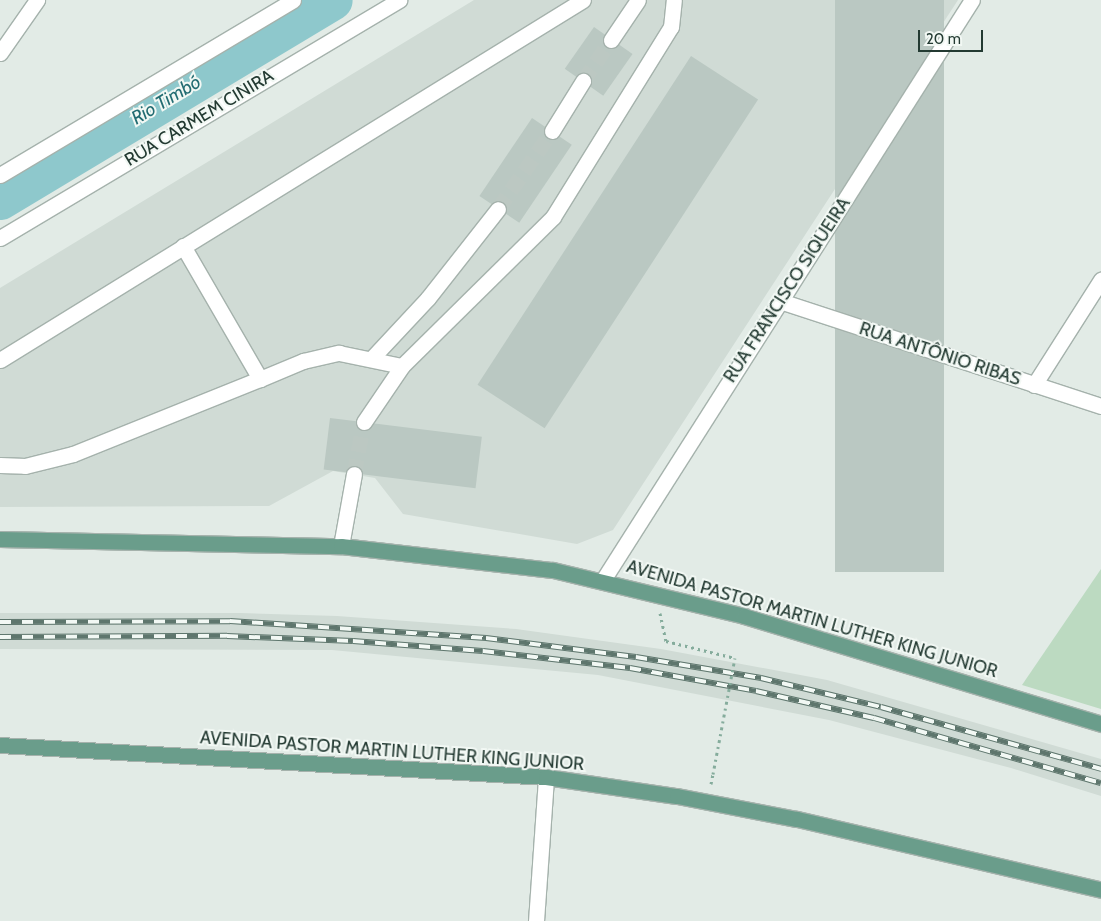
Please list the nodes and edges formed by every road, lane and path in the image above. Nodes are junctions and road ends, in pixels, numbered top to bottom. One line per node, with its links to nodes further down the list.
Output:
1 (37, 0): 9 (street)
2 (293, 0): 12 (street)
3 (399, 0): 14 (street, RUA CARMEM CINIRA)
4 (583, 0): 15 (street)
5 (638, 0): 8 (street)
6 (674, 0): 20 (street)
7 (972, 0): 17 (street, RUA FRANCISCO SIQUEIRA)
8 (612, 40)
9 (0, 53)
10 (583, 82): 11 (street)
11 (552, 131)
12 (0, 176)
13 (498, 209): 18 (street)
14 (0, 238)
15 (183, 246): 19 (street); 21 (street)
16 (1101, 280): 22 (street)
17 (780, 301): 22 (street, RUA ANTÔNIO RIBAS); 29 (street, RUA FRANCISCO SIQUEIRA)
18 (372, 358): 20 (street); 21 (street)
19 (0, 360)
20 (402, 366): 24 (street)
21 (260, 379): 25 (street)
22 (1034, 385): 23 (street, RUA ANTÔNIO RIBAS)
23 (1101, 406)
24 (364, 422)
25 (0, 465)
26 (354, 474): 28 (street)
27 (0, 539): 28 (main road, AVENIDA PASTOR MARTIN LUTHER KING JUNIOR)
28 (342, 546): 29 (main road, AVENIDA PASTOR MARTIN LUTHER KING JUNIOR)
29 (603, 580): 30 (main road, AVENIDA PASTOR MARTIN LUTHER KING JUNIOR)
30 (654, 592): 31 (main road, AVENIDA PASTOR MARTIN LUTHER KING JUNIOR); 34 (path, bridge)
31 (1101, 724)
32 (0, 745): 33 (main road, AVENIDA PASTOR MARTIN LUTHER KING JUNIOR)
33 (546, 777): 35 (main road, AVENIDA PASTOR MARTIN LUTHER KING JUNIOR); 36 (street)
34 (710, 787)
35 (1101, 890)
36 (536, 921)

